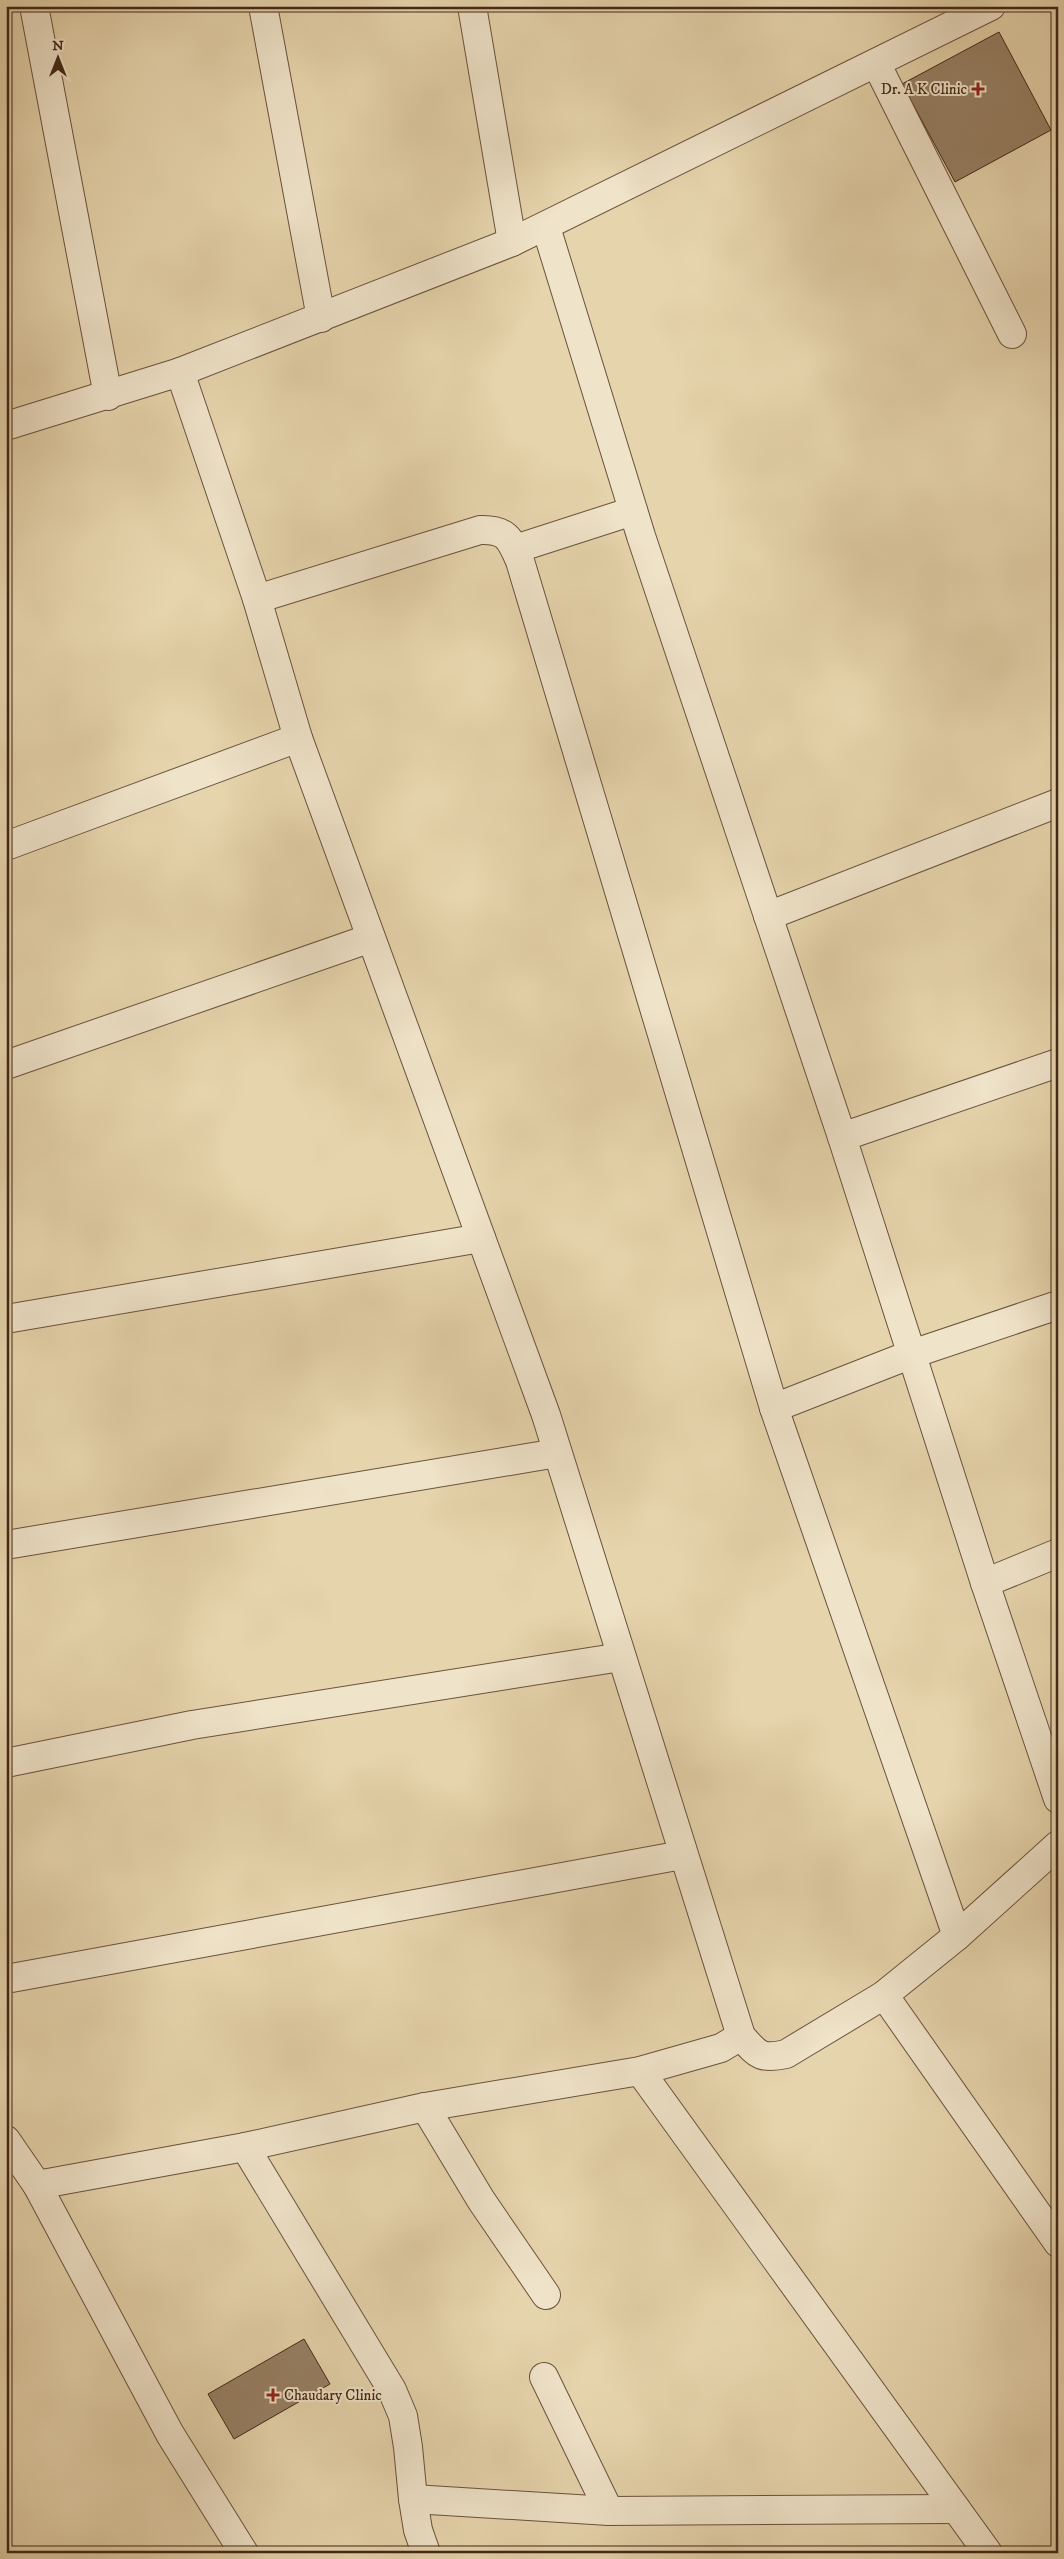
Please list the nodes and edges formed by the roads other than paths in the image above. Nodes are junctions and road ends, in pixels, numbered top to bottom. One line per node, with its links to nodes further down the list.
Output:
1 (34, 6): 11 (street)
2 (264, 6): 8 (street)
3 (472, 6): 7 (street)
4 (991, 6): 5 (street)
5 (876, 63): 6 (street); 9 (street)
6 (546, 227): 7 (street); 13 (street)
7 (512, 242): 8 (street)
8 (321, 318): 10 (street)
9 (1012, 334)
10 (180, 372): 11 (street); 15 (street)
11 (108, 396): 12 (street)
12 (6, 426)
13 (634, 511): 14 (street); 19 (street)
14 (515, 549): 15 (street); 28 (street)
15 (257, 599): 16 (street)
16 (298, 738): 18 (street); 20 (street)
17 (1058, 803): 19 (street)
18 (6, 846)
19 (768, 916): 23 (street)
20 (371, 938): 22 (street); 24 (street)
21 (1058, 1062): 23 (street)
22 (6, 1065)
23 (842, 1137): 27 (street)
24 (481, 1238): 26 (street); 29 (street)
25 (1058, 1305): 27 (street)
26 (6, 1319)
27 (912, 1354): 28 (street); 32 (street)
28 (774, 1408): 38 (street)
29 (557, 1454): 30 (street); 33 (street)
30 (6, 1545)
31 (1058, 1553): 32 (street)
32 (985, 1583): 35 (street)
33 (621, 1657): 34 (street); 37 (street)
34 (6, 1763)
35 (1058, 1799)
36 (1058, 1845): 38 (street)
37 (682, 1855): 39 (street); 41 (street)
38 (956, 1936): 40 (street)
39 (6, 1979)
40 (884, 1995): 41 (street); 47 (street)
41 (740, 2036): 42 (street)
42 (640, 2071): 43 (street); 51 (street)
43 (425, 2107): 45 (street); 48 (street)
44 (6, 2140): 46 (street)
45 (245, 2147): 46 (street); 50 (street)
46 (37, 2185): 53 (street)
47 (1058, 2243)
48 (546, 2296)
49 (544, 2377): 52 (street)
50 (413, 2500): 52 (street); 54 (street)
51 (956, 2509): 52 (street); 55 (street)
52 (609, 2512)
53 (244, 2553)
54 (426, 2553)
55 (988, 2553)

